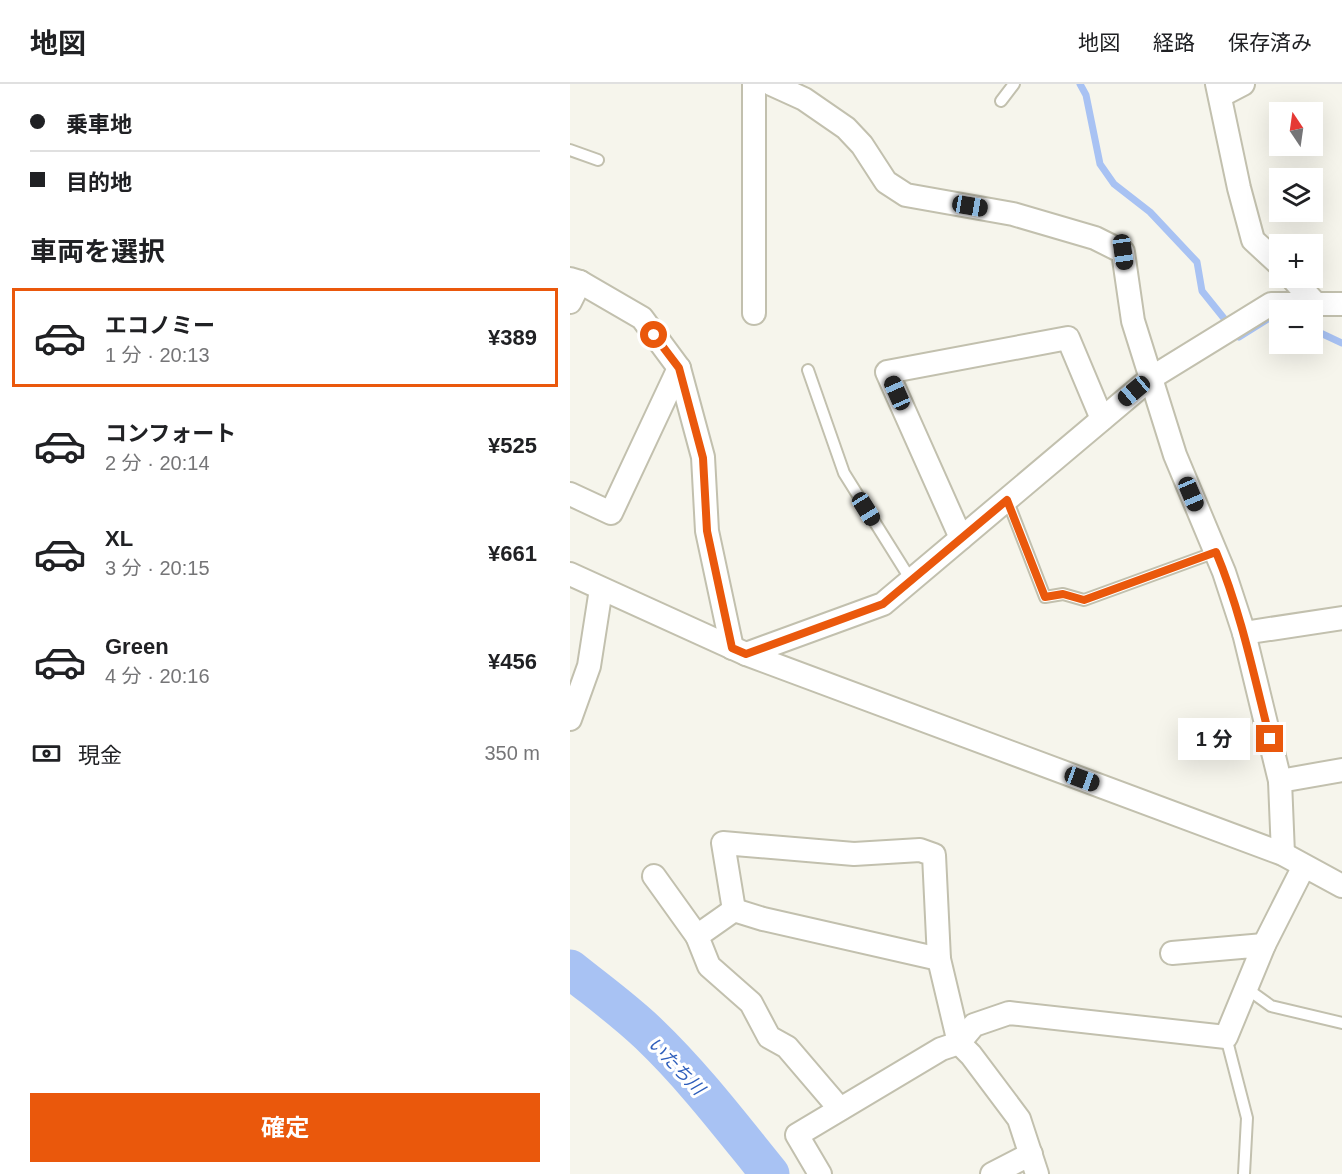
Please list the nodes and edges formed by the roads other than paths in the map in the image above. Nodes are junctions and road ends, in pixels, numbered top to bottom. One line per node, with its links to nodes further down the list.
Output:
1 (754, 84): 16 (street)
2 (771, 84): 19 (street)
3 (1014, 84): 6 (lane)
4 (1244, 84): 5 (street)
5 (1218, 90): 9 (street)
6 (1001, 101)
7 (570, 150): 8 (lane)
8 (598, 160)
9 (1269, 255)
10 (573, 288): 17 (street)
11 (1301, 288): 12 (street)
12 (1312, 300)
13 (1323, 304): 14 (street)
14 (1342, 304)
15 (1269, 305): 19 (street)
16 (754, 313)
17 (679, 368): 21 (street); 30 (street)
18 (808, 370): 26 (lane)
19 (1151, 378): 20 (street); 24 (street)
20 (1102, 419): 22 (street); 23 (street)
21 (570, 494)
22 (1007, 500): 23 (street); 24 (lane)
23 (960, 538): 26 (street)
24 (1216, 552): 29 (street)
25 (570, 574): 27 (street)
26 (911, 580): 30 (street)
27 (602, 589): 30 (street); 31 (street)
28 (1342, 618): 29 (street)
29 (1244, 633): 34 (street)
30 (739, 651): 35 (street)
31 (575, 691): 32 (street)
32 (570, 719)
33 (1342, 770): 34 (street)
34 (1280, 781): 35 (street)
35 (1283, 854): 36 (street)
36 (1304, 866): 38 (street); 41 (street)
37 (654, 876): 40 (street)
38 (1342, 886)
39 (734, 910): 40 (street); 43 (street); 43 (street)
40 (697, 936): 48 (street)
41 (1264, 945): 42 (street); 44 (street)
42 (1172, 953)
43 (939, 959): 47 (street)
44 (1246, 988): 45 (lane); 46 (street)
45 (1342, 1023)
46 (1226, 1037): 47 (street); 52 (lane)
47 (959, 1043): 48 (street); 49 (street)
48 (840, 1109): 50 (street)
49 (1034, 1164): 51 (street)
50 (820, 1174)
51 (992, 1174)
52 (1244, 1174)

